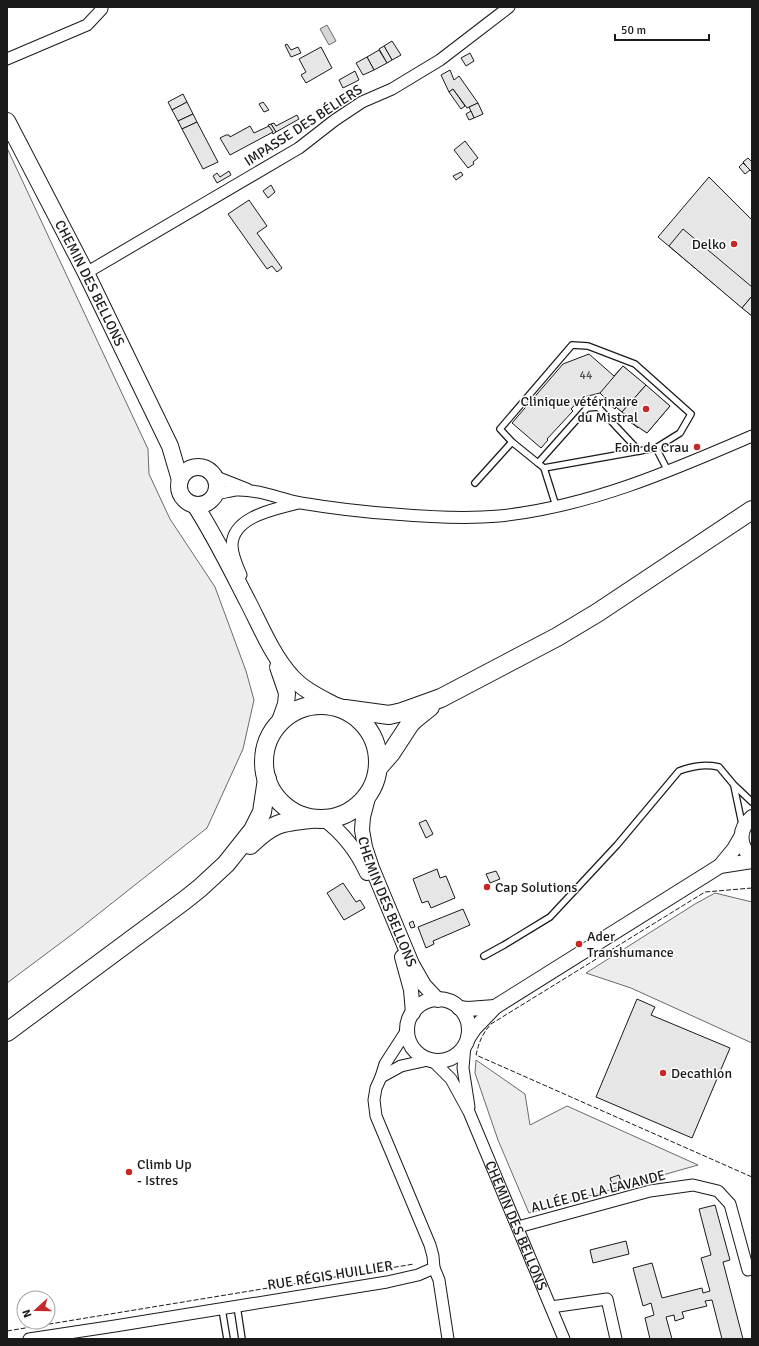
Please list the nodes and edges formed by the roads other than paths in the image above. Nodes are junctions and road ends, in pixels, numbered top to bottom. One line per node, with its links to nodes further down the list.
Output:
1 (102, 7): 3 (street)
2 (509, 7): 5 (street, IMPASSE DES BÉLIERS)
3 (7, 59)
4 (8, 123): 5 (main road, CHEMIN DES BELLONS)
5 (86, 273): 8 (main road, CHEMIN DES BELLONS)
6 (752, 436): 14 (street)
7 (512, 442): 9 (lane); 11 (lane); 17 (lane)
8 (170, 446): 12 (main road, CHEMIN DES BELLONS); 16 (main road, CHEMIN DES BELLONS)
9 (656, 448): 10 (lane); 14 (lane)
10 (640, 451): 11 (lane); 13 (lane)
11 (538, 463): 13 (lane)
12 (194, 467): 15 (main road); 16 (main road)
13 (544, 468): 22 (lane)
14 (668, 471): 22 (street)
15 (214, 476): 18 (street); 19 (main road)
16 (180, 480): 21 (main road)
17 (475, 483)
18 (252, 491): 19 (street); 20 (street)
19 (213, 497): 21 (main road); 24 (main road)
20 (300, 503): 22 (street); 25 (street)
21 (195, 505): 24 (main road)
22 (556, 506)
23 (752, 510): 27 (main road)
24 (215, 536): 25 (main road)
25 (248, 602): 26 (main road)
26 (276, 655): 28 (main road); 29 (main road)
27 (442, 698): 28 (main road); 30 (main road)
28 (339, 707): 29 (main road); 30 (main road)
29 (280, 721): 31 (main road)
30 (378, 768): 33 (main road)
31 (267, 779): 35 (main road); 39 (main road)
32 (734, 785): 34 (lane); 36 (lane); 41 (lane)
33 (369, 794): 35 (main road); 42 (street, CHEMIN DES BELLONS)
34 (752, 802)
35 (319, 819): 39 (main road); 45 (street, CHEMIN DES BELLONS)
36 (745, 828): 37 (street); 40 (street)
37 (752, 857)
38 (752, 861): 40 (street)
39 (226, 864): 47 (main road)
40 (720, 866): 43 (street)
41 (484, 956)
42 (438, 1000): 44 (street); 45 (street)
43 (495, 1007): 44 (street); 48 (street)
44 (459, 1008): 48 (street)
45 (413, 1013): 46 (street)
46 (407, 1030): 49 (street); 50 (street)
47 (7, 1032)
48 (466, 1042): 49 (street); 51 (street, CHEMIN DES BELLONS)
49 (431, 1060): 50 (street); 51 (street, CHEMIN DES BELLONS)
50 (382, 1077): 53 (street)
51 (470, 1112): 52 (street, CHEMIN DES BELLONS)
52 (518, 1227): 54 (street, ALLÉE DE LA LAVANDE); 56 (street, CHEMIN DES BELLONS)
53 (434, 1268): 55 (street, RUE RÉGIS HUILLIER); 61 (street)
54 (748, 1270)
55 (237, 1306): 57 (street, RUE RÉGIS HUILLIER); 60 (lane)
56 (551, 1307): 62 (street, CHEMIN DES BELLONS); 63 (street)
57 (222, 1309): 58 (street, RUE RÉGIS HUILLIER); 59 (lane)
58 (29, 1339)
59 (227, 1339)
60 (242, 1339)
61 (448, 1339)
62 (564, 1339)
63 (616, 1339)

